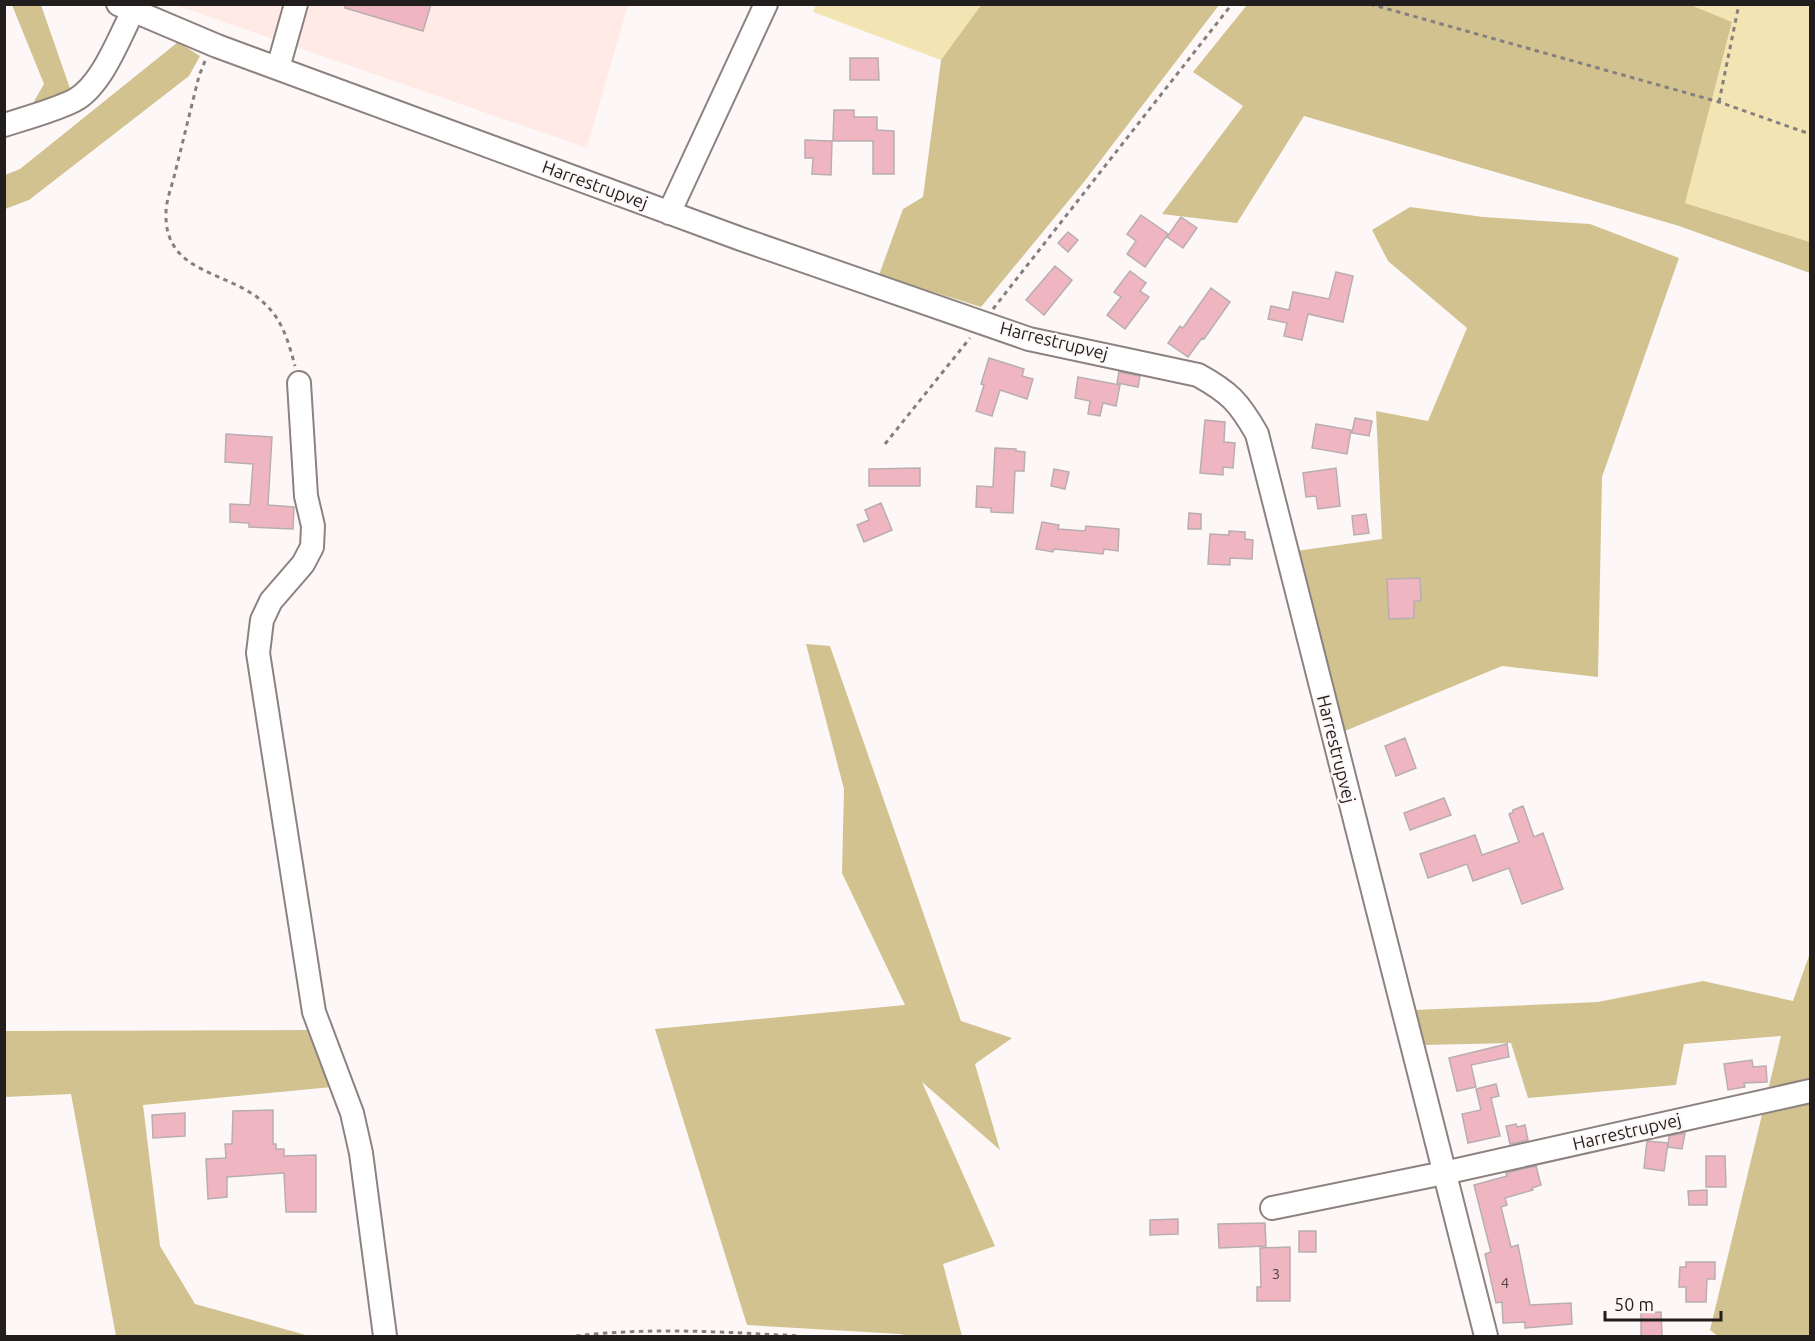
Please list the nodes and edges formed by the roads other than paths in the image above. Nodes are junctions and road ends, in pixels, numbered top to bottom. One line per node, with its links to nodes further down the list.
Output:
1 (296, 4): 4 (street)
2 (766, 4): 6 (street)
3 (126, 8): 4 (street, Harrestrupvej); 5 (street)
4 (278, 68): 6 (street, Harrestrupvej)
5 (4, 125)
6 (669, 213): 9 (street, Harrestrupvej)
7 (299, 383): 11 (street)
8 (1810, 1091): 9 (street, Harrestrupvej)
9 (1444, 1173): 10 (street, Harrestrupvej); 12 (street, Harrestrupvej)
10 (1272, 1208)
11 (385, 1336)
12 (1486, 1336)

